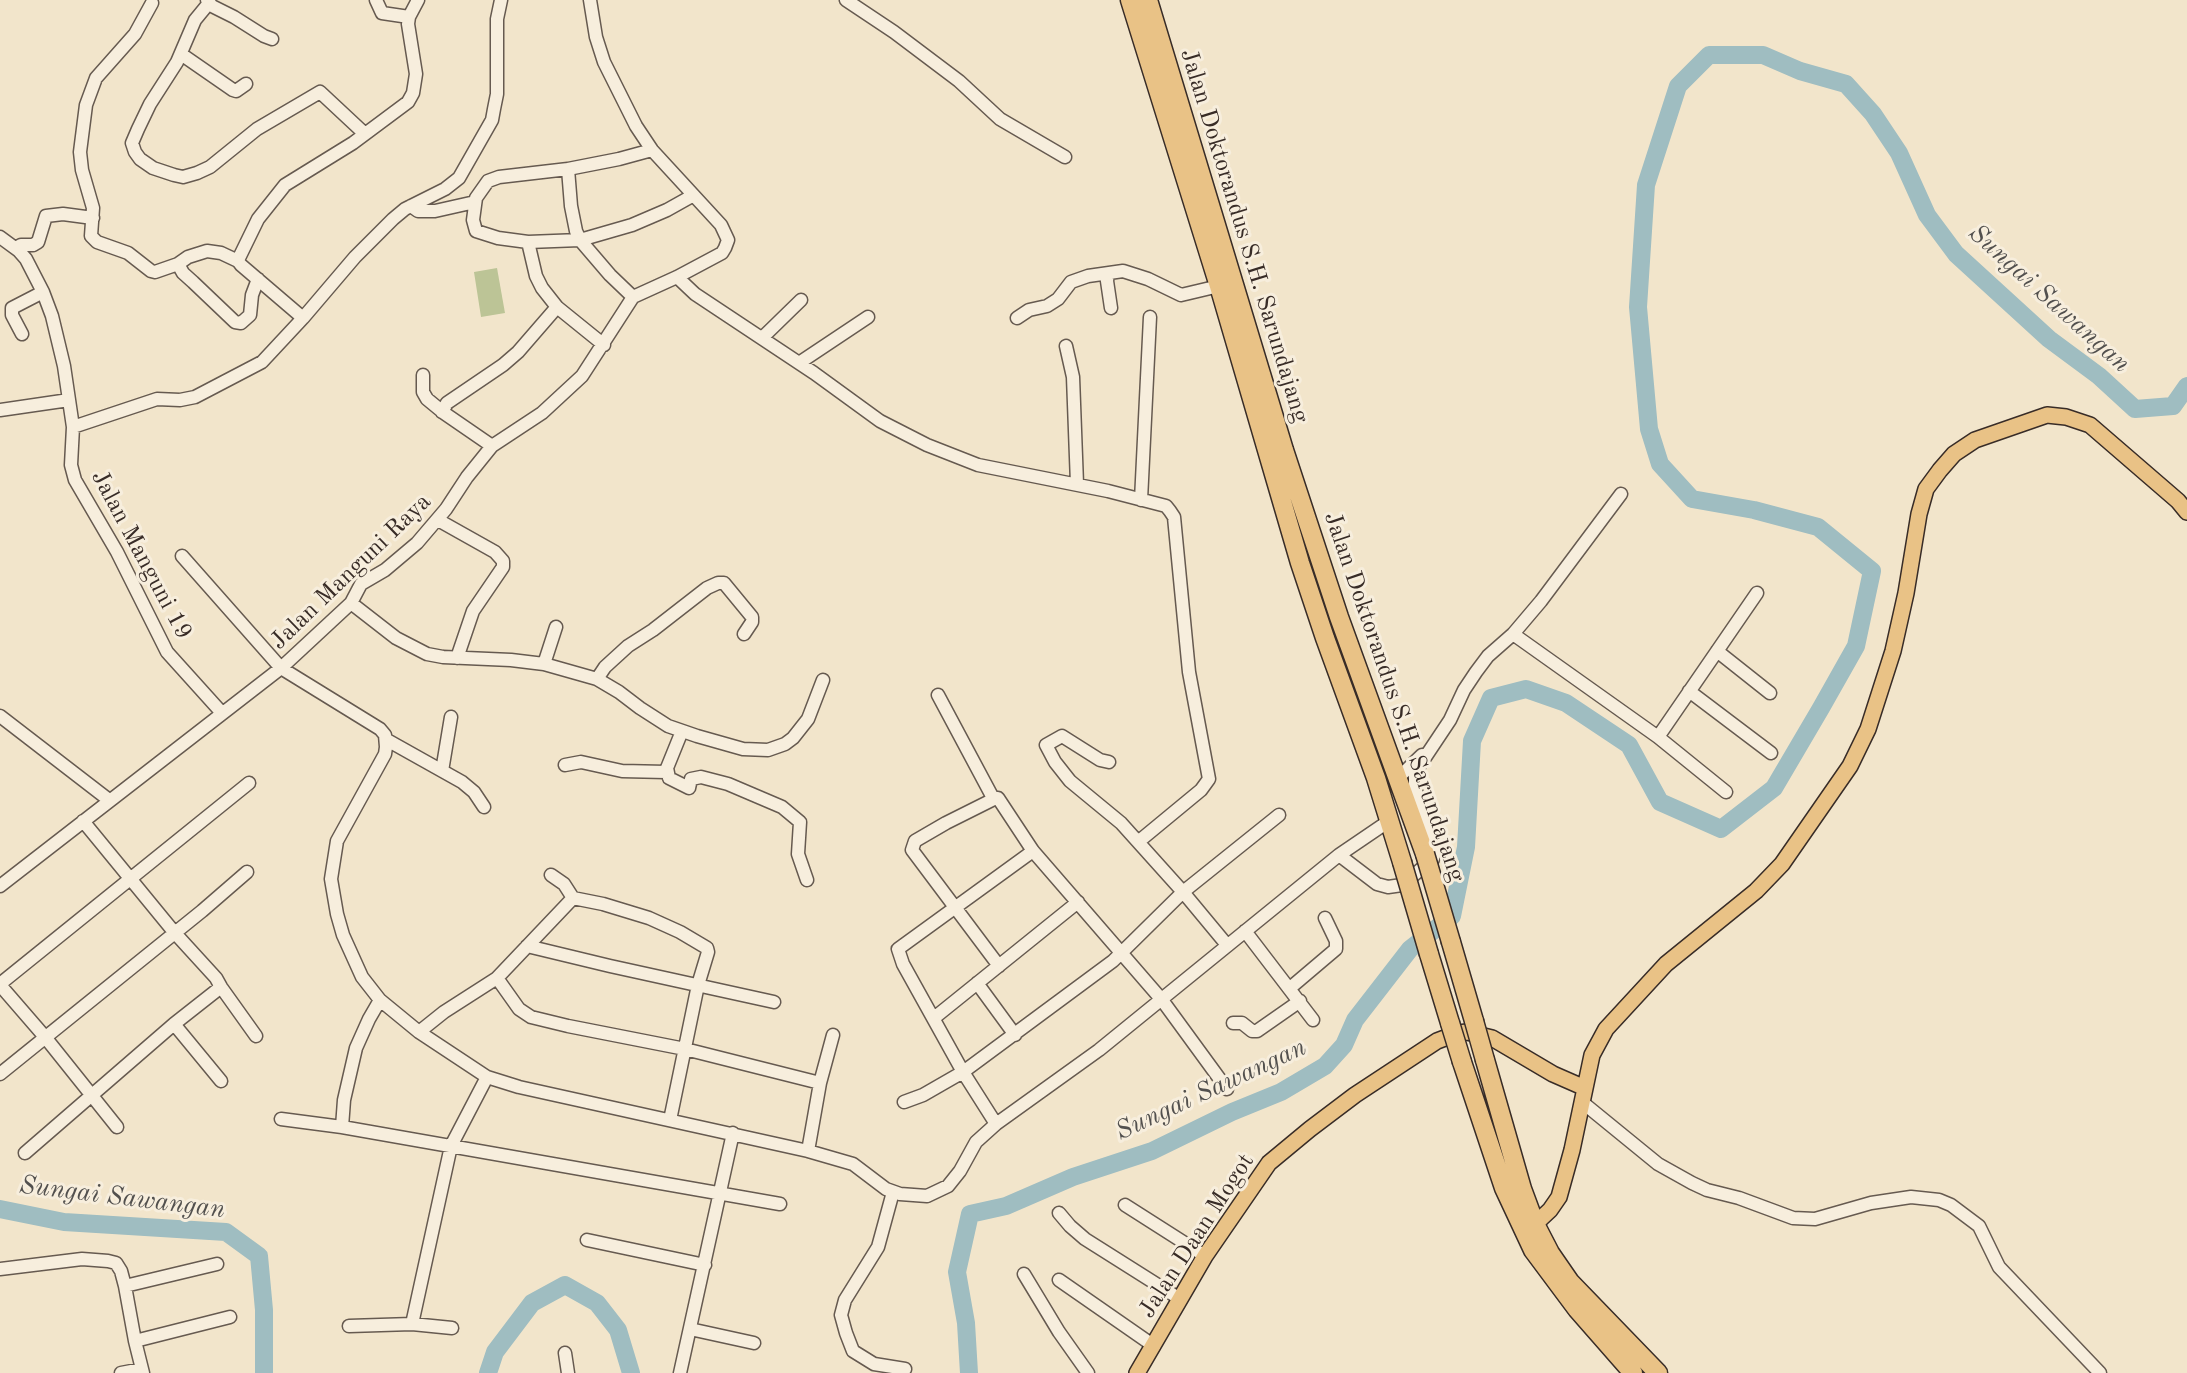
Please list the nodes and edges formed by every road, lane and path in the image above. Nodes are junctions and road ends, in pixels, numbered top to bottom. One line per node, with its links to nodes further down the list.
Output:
1 (376, 0): 10 (street)
2 (418, 0): 10 (street)
3 (501, 0): 20 (street)
4 (590, 0): 15 (street)
5 (846, 0): 16 (street)
6 (1130, 0): 31 (highway, Jalan Doktorandus S.H. Sarundajang)
7 (1148, 0): 43 (highway, Jalan Doktorandus S.H. Sarundajang)
8 (208, 2): 11 (street); 12 (street)
9 (152, 3): 21 (street)
10 (409, 17): 14 (street)
11 (272, 39)
12 (181, 54): 13 (street); 14 (street)
13 (246, 84)
14 (365, 134): 26 (street)
15 (652, 150): 17 (street); 18 (street)
16 (1065, 157)
17 (568, 169): 19 (street); 23 (street)
18 (692, 195): 23 (street); 29 (street)
19 (475, 202): 20 (street); 24 (street)
20 (411, 206): 39 (street)
21 (93, 218): 25 (street); 27 (street)
22 (0, 237): 25 (street, Jalan Manguni 19)
23 (580, 240): 24 (street); 33 (street)
24 (528, 242): 35 (street)
25 (16, 248): 32 (street, Jalan Manguni 19)
26 (238, 261): 27 (street); 30 (street)
27 (178, 264): 30 (street)
28 (1108, 274): 31 (street); 36 (street); 40 (street)
29 (677, 277): 33 (street); 42 (street)
30 (262, 282): 39 (street)
31 (1219, 286): 43 (highway, Jalan Doktorandus S.H. Sarundajang)
32 (43, 292): 41 (street); 48 (street, Jalan Manguni 19)
33 (633, 297): 44 (street, Jalan Manguni Raya)
34 (801, 300): 42 (street)
35 (557, 307): 44 (street); 50 (street)
36 (1111, 308)
37 (868, 317): 46 (street)
38 (1150, 317): 55 (street)
39 (303, 318): 51 (street)
40 (1017, 318)
41 (22, 334)
42 (762, 338): 46 (street)
43 (1244, 342): 85 (highway, Jalan Doktorandus S.H. Sarundajang); 93 (highway, Jalan Doktorandus S.H. Sarundajang)
44 (604, 345): 52 (street, Jalan Manguni Raya)
45 (1066, 346): 53 (street)
46 (800, 363): 53 (street)
47 (423, 375): 50 (street)
48 (69, 400): 49 (street); 51 (street, Jalan Manguni 19)
49 (0, 410)
50 (442, 412): 52 (street)
51 (73, 427): 73 (street, Jalan Manguni 19)
52 (492, 447): 57 (street, Jalan Manguni Raya)
53 (1077, 484): 55 (street)
54 (1621, 494): 63 (street)
55 (1141, 500): 94 (street)
56 (2187, 512): 133 (main road)
57 (438, 520): 60 (street, Jalan Manguni Raya); 65 (street)
58 (182, 556): 67 (street)
59 (1757, 593): 64 (street)
60 (351, 603): 65 (street); 67 (street, Jalan Manguni Raya)
61 (556, 627): 66 (street)
62 (744, 634): 68 (street)
63 (1513, 634): 77 (street); 78 (street)
64 (1717, 651): 70 (street); 71 (street)
65 (457, 658): 66 (street)
66 (544, 664): 68 (street)
67 (282, 668): 73 (street, Jalan Manguni Raya); 79 (street)
68 (597, 679): 76 (street)
69 (824, 680): 76 (street)
70 (1689, 691): 77 (street); 80 (street)
71 (1770, 693)
72 (938, 695): 88 (street)
73 (222, 713): 89 (street, Jalan Manguni Raya)
74 (0, 716): 89 (street)
75 (452, 717): 83 (street)
76 (682, 731): 84 (street)
77 (1658, 737): 87 (street)
78 (1438, 738): 85 (street); 96 (street)
79 (387, 740): 83 (street); 119 (street)
80 (1771, 753)
81 (1109, 762): 94 (street)
82 (564, 765): 84 (street)
83 (442, 771): 90 (street)
84 (666, 772): 100 (street)
85 (1397, 779): 158 (highway, Jalan Doktorandus S.H. Sarundajang, bridge)
86 (249, 783): 99 (street)
87 (1726, 792)
88 (993, 798): 95 (street); 105 (street)
89 (109, 800): 92 (street, Jalan Manguni Raya)
90 (484, 807)
91 (1279, 815): 102 (street)
92 (83, 821): 99 (street); 101 (street, Jalan Manguni Raya)
93 (1389, 821): 96 (street); 158 (highway, Jalan Doktorandus S.H. Sarundajang, bridge)
94 (1138, 842): 102 (street)
95 (1033, 850): 104 (street); 105 (street)
96 (1340, 855): 107 (street)
97 (247, 872): 108 (street)
98 (551, 875): 103 (street)
99 (131, 879): 108 (street); 115 (street)
100 (807, 880)
101 (0, 886)
102 (1183, 892): 109 (street); 111 (street)
103 (573, 898): 110 (street); 116 (street)
104 (1078, 902): 111 (street); 112 (street)
105 (956, 907): 112 (street); 123 (street)
106 (1325, 918): 118 (street)
107 (1245, 931): 109 (street); 118 (street)
108 (174, 932): 117 (street); 131 (street)
109 (1227, 945): 120 (street)
110 (527, 946): 113 (street); 116 (street)
111 (1120, 952): 120 (street); 129 (street)
112 (999, 966): 114 (street)
113 (497, 978): 127 (street); 132 (street)
114 (977, 983): 123 (street); 129 (street)
115 (0, 985): 131 (street)
116 (698, 985): 122 (street); 132 (street)
117 (221, 987): 126 (street); 130 (street)
118 (1290, 988): 121 (street)
119 (380, 1000): 127 (street); 148 (street)
120 (1162, 1000): 140 (street); 146 (street)
121 (1300, 1001): 124 (street); 125 (street)
122 (774, 1002)
123 (934, 1018): 134 (street)
124 (1313, 1020)
125 (1233, 1023)
126 (174, 1024): 138 (street); 141 (street)
127 (419, 1032): 137 (street)
128 (834, 1035): 139 (street)
129 (1015, 1035): 134 (street)
130 (256, 1036)
131 (45, 1037): 135 (street); 141 (street)
132 (685, 1048): 139 (street); 145 (street)
133 (1592, 1055): 136 (main road); 142 (main road)
134 (963, 1072): 143 (street); 146 (street)
135 (0, 1074)
136 (1552, 1074): 142 (main road, Jalan Daan Mogot); 160 (main road, Jalan Daan Mogot)
137 (487, 1077): 145 (street); 150 (street)
138 (220, 1081)
139 (820, 1083): 151 (street)
140 (1227, 1089)
141 (91, 1095): 147 (street); 152 (street)
142 (1583, 1095): 158 (main road); 186 (street)
143 (904, 1102)
144 (281, 1119): 148 (street)
145 (670, 1120): 149 (street)
146 (996, 1124): 153 (street)
147 (117, 1127)
148 (342, 1127): 150 (street)
149 (733, 1133): 151 (street); 154 (street)
150 (452, 1146): 154 (street); 169 (street)
151 (808, 1150): 153 (street)
152 (25, 1153)
153 (892, 1192): 177 (street)
154 (719, 1193): 155 (street); 162 (street)
155 (780, 1204)
156 (1125, 1205): 160 (street)
157 (1059, 1213): 167 (street)
158 (1528, 1227): 184 (highway, Jalan Doktorandus S.H. Sarundajang); 185 (highway, Jalan Doktorandus S.H. Sarundajang)
159 (587, 1240): 162 (street)
160 (1205, 1257): 167 (main road, Jalan Daan Mogot)
161 (217, 1264): 166 (street)
162 (705, 1265): 172 (street)
163 (0, 1269): 166 (street)
164 (1024, 1274): 182 (street)
165 (1059, 1280): 175 (street)
166 (125, 1286): 173 (street)
167 (1180, 1299): 175 (main road, Jalan Daan Mogot)
168 (230, 1317): 173 (street)
169 (412, 1324): 170 (street); 171 (street)
170 (349, 1326)
171 (452, 1328)
172 (690, 1329): 174 (street); 181 (street)
173 (135, 1341): 178 (street)
174 (754, 1342)
175 (1154, 1346): 183 (main road, Jalan Daan Mogot)
176 (565, 1353): 180 (street)
177 (905, 1370)
178 (142, 1371): 179 (street)
179 (121, 1373)
180 (568, 1373)
181 (680, 1373)
182 (1088, 1373)
183 (1137, 1373)
184 (1633, 1373)
185 (1658, 1373)
186 (2100, 1373)

